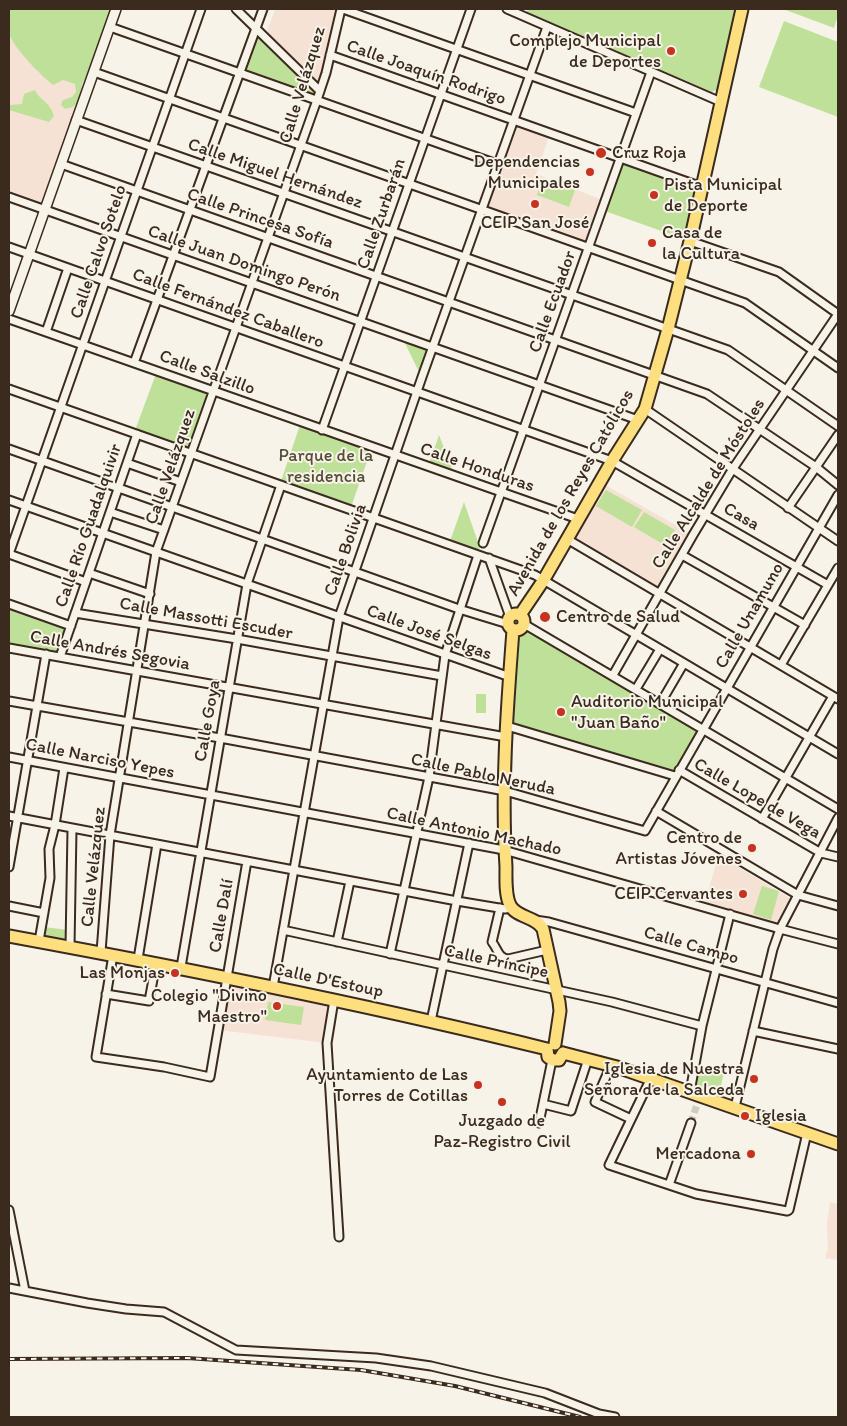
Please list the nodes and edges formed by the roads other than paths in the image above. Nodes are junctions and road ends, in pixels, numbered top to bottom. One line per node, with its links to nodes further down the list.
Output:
1 (116, 9): 9 (street)
2 (200, 9): 13 (street, Calle Calvo Sotelo)
3 (236, 9): 11 (street)
4 (263, 9): 11 (street)
5 (342, 9): 12 (street); 14 (street, Calle Velázquez)
6 (471, 9): 12 (street, Calle Zurbarán)
7 (507, 9): 10 (street)
8 (742, 9): 23 (main road, Avenida de los Reyes Católicos)
9 (110, 27): 13 (street); 15 (street)
10 (547, 27): 16 (street); 18 (street, Calle Bolivia)
11 (256, 28): 17 (street); 19 (street)
12 (456, 49): 18 (street); 20 (street, Calle Zurbarán)
13 (184, 54): 17 (street); 21 (street, Calle Calvo Sotelo)
14 (330, 55): 19 (street, Calle Velázquez); 20 (street, Calle Joaquín Rodrigo)
15 (94, 72): 21 (street); 26 (street)
16 (651, 72): 23 (street); 24 (street, Calle Ecuador)
17 (239, 73): 22 (street); 25 (street)
18 (529, 75): 24 (street); 27 (street, Calle Bolivia)
19 (320, 91): 22 (street, Calle Velázquez)
20 (440, 94): 27 (street, Calle Joaquín Rodrigo); 28 (street, Calle Zurbarán)
21 (169, 98): 25 (street); 30 (street, Calle Calvo Sotelo)
22 (317, 100): 28 (street); 29 (street, Calle Velázquez)
23 (721, 102): 36 (main road, Avenida de los Reyes Católicos)
24 (636, 113): 31 (street, Calle Ecuador)
25 (224, 118): 29 (street); 34 (street)
26 (76, 120): 30 (street, Calle Miguel Hernández); 32 (street)
27 (513, 120): 31 (street, Calle Joaquín Rodrigo); 33 (street, Calle Bolivia)
28 (424, 138): 33 (street); 35 (street, Calle Zurbarán)
29 (301, 145): 35 (street); 38 (street, Calle Velázquez)
30 (152, 147): 34 (street, Calle Miguel Hernández); 37 (street, Calle Calvo Sotelo)
31 (620, 158): 36 (street, Calle Joaquín Rodrigo); 48 (street, Calle Ecuador)
32 (60, 164): 37 (street, Calle Princesa Sofía); 41 (street)
33 (497, 164): 40 (street, Calle Bolivia)
34 (206, 166): 38 (street, Calle Miguel Hernández); 42 (street)
35 (409, 183): 40 (street); 43 (street, Calle Zurbarán)
36 (702, 187): 46 (main road, Avenida de los Reyes Católicos)
37 (136, 191): 42 (street, Calle Princesa Sofía); 44 (street, Calle Calvo Sotelo)
38 (283, 194): 43 (street, Calle Miguel Hernández); 45 (street, Calle Velázquez)
39 (9, 197): 41 (street, Calle Juan Domingo Perón)
40 (481, 208): 48 (street); 51 (street, Calle Bolivia)
41 (45, 210): 44 (street, Calle Juan Domingo Perón); 49 (street)
42 (190, 211): 45 (street, Calle Princesa Sofía); 50 (street)
43 (392, 231): 51 (street, Calle Miguel Hernández); 53 (street, Calle Zurbarán)
44 (120, 237): 50 (street, Calle Juan Domingo Perón); 55 (street, Calle Calvo Sotelo)
45 (267, 237): 53 (street, Calle Princesa Sofía); 56 (street, Calle Velázquez)
46 (690, 241): 54 (main road, Avenida de los Reyes Católicos); 61 (street)
47 (9, 247): 49 (street, Calle Fernández Caballero)
48 (588, 248): 54 (street); 57 (street, Calle Ecuador)
49 (28, 254): 52 (street, Calle Fernández Caballero); 60 (street)
50 (174, 256): 56 (street, Calle Juan Domingo Perón); 58 (street)
51 (464, 257): 57 (street, Calle Miguel Hernández); 59 (street, Calle Bolivia)
52 (68, 268): 55 (street, Calle Fernández Caballero); 66 (street)
53 (376, 276): 59 (street, Calle Princesa Sofía); 63 (street, Calle Zurbarán)
54 (680, 280): 65 (main road, Avenida de los Reyes Católicos); 70 (street)
55 (105, 281): 58 (street, Calle Fernández Caballero); 68 (street, Calle Calvo Sotelo)
56 (251, 283): 63 (street, Calle Juan Domingo Perón); 64 (street, Calle Velázquez)
57 (570, 295): 65 (street, Calle Miguel Hernández); 67 (street, Calle Ecuador)
58 (158, 300): 64 (street, Calle Fernández Caballero); 71 (street)
59 (449, 302): 67 (street, Calle Princesa Sofía); 69 (street, Calle Bolivia)
60 (9, 311)
61 (838, 314): 70 (street, Calle Alcalde de Móstoles)
62 (9, 319): 66 (street, Calle Salzillo)
63 (360, 321): 69 (street, Calle Juan Domingo Perón); 72 (street, Calle Zurbarán)
64 (235, 328): 72 (street, Calle Fernández Caballero); 79 (street, Calle Velázquez)
65 (668, 329): 74 (main road, Avenida de los Reyes Católicos); 77 (street, Calle Miguel Hernández)
66 (46, 332): 68 (street, Calle Salzillo)
67 (555, 340): 74 (street, Calle Princesa Sofía); 75 (street, Calle Ecuador)
68 (82, 345): 71 (street, Calle Salzillo); 80 (street, Calle Calvo Sotelo)
69 (433, 347): 75 (street, Calle Juan Domingo Perón); 78 (street, Calle Bolivia)
70 (814, 350): 73 (street); 77 (street, Calle Alcalde de Móstoles)
71 (134, 363): 79 (street, Calle Salzillo)
72 (344, 366): 78 (street, Calle Fernández Caballero); 86 (street, Calle Zurbarán)
73 (838, 368)
74 (655, 375): 81 (main road, Avenida de los Reyes Católicos); 85 (street, Calle Princesa Sofía)
75 (540, 385): 82 (street, Calle Juan Domingo Perón); 84 (street, Calle Ecuador)
76 (9, 389): 80 (street)
77 (786, 390): 83 (street, Calle Miguel Hernández); 85 (street, Calle Alcalde de Móstoles)
78 (417, 391): 84 (street, Calle Fernández Caballero); 91 (street, Calle Bolivia)
79 (213, 392): 86 (street, Calle Salzillo); 90 (street, Calle Velázquez)
80 (60, 406): 87 (street); 92 (street, Calle Calvo Sotelo)
81 (645, 409): 82 (main road, Avenida de los Reyes Católicos); 96 (street)
82 (638, 420): 93 (main road, Avenida de los Reyes Católicos)
83 (838, 426)
84 (524, 429): 93 (street, Casa); 101 (street, Calle Ecuador)
85 (759, 429): 95 (street, Calle Princesa Sofía); 96 (street, Calle Alcalde de Móstoles)
86 (322, 430): 91 (street, Calle Salzillo)
87 (137, 434): 90 (street); 94 (street, Calle Río Guadalquivir)
88 (838, 435): 95 (street)
89 (9, 449): 92 (street)
90 (192, 453): 97 (street, Calle Velázquez); 99 (street)
91 (395, 455): 101 (street, Calle Honduras); 109 (street, Calle Bolivia)
92 (41, 461): 100 (street); 104 (street, Calle Calvo Sotelo)
93 (612, 461): 108 (street, Casa); 110 (main road, Avenida de los Reyes Católicos)
94 (127, 463): 97 (street); 100 (street, Calle Río Guadalquivir)
95 (816, 467): 98 (street, Calle Princesa Sofía); 106 (street)
96 (732, 470): 106 (street); 108 (street, Calle Alcalde de Móstoles)
97 (181, 482): 105 (street, Calle Velázquez)
98 (838, 484)
99 (282, 485): 109 (street); 114 (street, Calle Goya)
100 (119, 488): 105 (street); 107 (street, Calle Río Guadalquivir)
101 (501, 492): 110 (street, Calle Honduras); 117 (street, Calle Ecuador)
102 (838, 495): 111 (street, Calle Unamuno)
103 (9, 500): 104 (street, Calle José Selgas)
104 (26, 506): 113 (street, Calle José Selgas); 119 (street, Calle Calvo Sotelo)
105 (172, 507): 112 (street, Calle Velázquez); 114 (street)
106 (788, 508): 111 (street)
107 (110, 512): 112 (street); 113 (street, Calle Río Guadalquivir)
108 (706, 514): 121 (street, Calle Alcalde de Móstoles); 123 (street, Casa)
109 (372, 517): 120 (street); 125 (street, Calle Bolivia)
110 (578, 519): 115 (main road, Avenida de los Reyes Católicos)
111 (819, 528): 116 (street); 123 (street, Calle Unamuno)
112 (164, 530): 118 (street, Calle Velázquez)
113 (103, 534): 118 (street, Calle José Selgas); 126 (street, Calle Río Guadalquivir)
114 (262, 539): 125 (street); 129 (street, Calle Goya)
115 (568, 539): 127 (main road, Avenida de los Reyes Católicos); 131 (street)
116 (838, 541)
117 (483, 543)
118 (156, 552): 129 (street, Calle José Selgas); 132 (street, Calle Velázquez)
119 (9, 554): 128 (street)
120 (478, 555): 122 (street); 135 (street)
121 (682, 555): 131 (street, Calle Alcalde de Móstoles); 134 (street)
122 (488, 558): 127 (street); 138 (street)
123 (797, 566): 130 (street, Casa); 134 (street, Calle Unamuno)
124 (838, 568): 130 (street)
125 (354, 571): 135 (street); 137 (street, Calle Bolivia)
126 (89, 573): 128 (street, Calle Río Guadalquivir); 132 (street)
127 (543, 581): 138 (main road, Avenida de los Reyes Católicos); 142 (street)
128 (86, 582): 136 (street, Calle Río Guadalquivir)
129 (247, 584): 137 (street, Calle José Selgas); 143 (street, Calle Goya)
130 (828, 585): 140 (street)
131 (659, 593): 142 (street, Calle Alcalde de Móstoles); 144 (street)
132 (150, 594): 139 (street, Calle Velázquez)
133 (9, 604): 141 (street)
134 (773, 606): 140 (street); 144 (street, Calle Unamuno)
135 (459, 609): 138 (street); 148 (street)
136 (75, 613): 139 (street, Calle Massotti Escuder); 141 (street, Calle Río Guadalquivir)
137 (339, 617): 148 (street, Calle José Selgas); 149 (street, Calle Bolivia)
138 (515, 622): 154 (street); 156 (main road)
139 (145, 624): 143 (street, Calle Massotti Escuder); 153 (street, Calle Velázquez)
140 (805, 625): 152 (street)
141 (71, 626): 150 (street, Calle Río Guadalquivir)
142 (636, 635): 146 (street); 154 (street, Calle Alcalde de Móstoles)
143 (237, 640): 149 (street, Calle Massotti Escuder); 157 (street, Calle Goya)
144 (750, 647): 152 (street); 158 (street, Calle Unamuno)
145 (9, 648): 147 (street, Calle Andrés Segovia)
146 (660, 649): 151 (street); 159 (street)
147 (46, 654): 150 (street, Calle Andrés Segovia); 164 (street)
148 (445, 654): 155 (street); 156 (street, Calle José Selgas)
149 (331, 656): 155 (street, Calle Massotti Escuder); 162 (street, Calle Bolivia)
150 (60, 657): 153 (street, Calle Andrés Segovia)
151 (684, 663): 158 (street); 163 (street)
152 (781, 665): 160 (street)
153 (137, 671): 157 (street, Calle Andrés Segovia); 165 (street, Calle Velázquez)
154 (613, 675): 159 (street)
155 (442, 676): 166 (street)
156 (510, 678): 168 (main road)
157 (229, 687): 162 (street, Calle Andrés Segovia); 170 (street, Calle Goya)
158 (726, 688): 167 (street, Calle Unamuno); 169 (street)
159 (636, 689): 163 (street)
160 (836, 698): 169 (street)
161 (9, 701): 164 (street, Calle Pablo Neruda)
162 (324, 703): 166 (street, Calle Andrés Segovia); 172 (street, Calle Bolivia)
163 (660, 704): 167 (street)
164 (37, 707): 165 (street, Calle Pablo Neruda); 174 (street)
165 (128, 723): 170 (street, Calle Pablo Neruda); 178 (street, Calle Velázquez)
166 (437, 724): 168 (street, Calle Andrés Segovia); 177 (street)
167 (702, 729): 176 (street, Calle Unamuno); 179 (street)
168 (507, 732): 176 (street, Calle Lope de Vega); 180 (main road)
169 (809, 737): 171 (street); 179 (street)
170 (220, 738): 172 (street, Calle Pablo Neruda); 181 (street, Calle Goya)
171 (838, 754)
172 (314, 755): 177 (street, Calle Pablo Neruda); 184 (street, Calle Bolivia)
173 (9, 757): 174 (street, Calle Narciso Yepes)
174 (28, 760): 175 (street, Calle Narciso Yepes); 186 (street)
175 (64, 768): 178 (street, Calle Narciso Yepes); 189 (street)
176 (677, 773): 183 (street, Calle Unamuno); 188 (street, Calle Lope de Vega)
177 (429, 777): 180 (street, Calle Pablo Neruda); 192 (street)
178 (119, 778): 181 (street, Calle Narciso Yepes); 193 (street, Calle Velázquez)
179 (786, 779): 182 (street); 188 (street)
180 (505, 791): 191 (street, Calle Pablo Neruda); 196 (main road)
181 (210, 794): 184 (street, Calle Narciso Yepes); 197 (street, Calle Goya)
182 (838, 809)
183 (656, 811): 191 (street, Calle Unamuno); 205 (street)
184 (304, 812): 192 (street, Calle Antonio Machado); 202 (street, Calle Bolivia)
185 (9, 816): 186 (street)
186 (17, 818): 189 (street); 201 (street)
187 (838, 818): 198 (street)
188 (762, 819): 198 (street, Calle Lope de Vega)
189 (55, 825): 190 (street); 210 (street)
190 (72, 828): 193 (street); 219 (street)
191 (644, 831)
192 (416, 833): 194 (street, Calle Antonio Machado); 204 (street)
193 (110, 835): 195 (street); 221 (street, Calle Velázquez)
194 (469, 843): 196 (street, Calle Antonio Machado); 206 (street)
195 (157, 844): 197 (street); 224 (street)
196 (504, 850): 209 (main road); 211 (street, Calle Antonio Machado)
197 (201, 853): 200 (street); 227 (street, Calle Goya)
198 (821, 853): 199 (street, Calle Lope de Vega); 205 (street)
199 (838, 857)
200 (246, 861): 202 (street); 229 (street, Calle Dalí)
201 (9, 868)
202 (294, 870): 203 (street); 214 (street, Calle Bolivia)
203 (350, 881): 204 (street); 217 (street)
204 (404, 890): 206 (street); 222 (street)
205 (798, 895): 208 (street); 213 (street)
206 (457, 900): 209 (street); 226 (street)
207 (9, 906): 210 (street)
208 (838, 906)
209 (506, 908): 212 (main road); 220 (street)
210 (44, 913): 216 (street)
211 (730, 914): 213 (street, Calle Antonio Machado); 228 (street)
212 (535, 920): 220 (main road); 228 (street, Calle Campo)
213 (780, 929): 218 (street, Calle Antonio Machado); 230 (street)
214 (284, 930): 217 (street, Calle Príncipe); 231 (street, Calle Bolivia)
215 (9, 936): 216 (main road, Calle D'Estoup)
216 (39, 941): 219 (main road, Calle D'Estoup)
217 (337, 942): 222 (street, Calle Príncipe)
218 (838, 944)
219 (70, 947): 221 (main road, Calle D'Estoup)
220 (548, 950): 232 (main road)
221 (100, 952): 223 (main road, Calle D'Estoup)
222 (390, 954): 226 (street, Calle Príncipe)
223 (113, 955): 224 (main road, Calle D'Estoup); 233 (street)
224 (138, 959): 225 (main road, Calle D'Estoup)
225 (156, 963): 227 (main road, Calle D'Estoup); 233 (street)
226 (443, 966): 232 (street, Calle Príncipe); 236 (street)
227 (181, 968): 229 (main road, Calle D'Estoup)
228 (716, 968): 230 (street, Calle Campo); 237 (street)
229 (227, 977): 231 (main road, Calle D'Estoup); 233 (street, Calle Dalí)
230 (764, 982): 235 (street, Calle Campo); 238 (street)
231 (273, 986): 234 (main road, Calle D'Estoup)
232 (557, 990): 237 (street, Calle Príncipe); 240 (main road)
233 (106, 994)
234 (334, 1000): 236 (main road, Calle D'Estoup); 254 (street)
235 (838, 1003)
236 (431, 1021): 240 (main road, Calle D'Estoup)
237 (702, 1026): 244 (street)
238 (753, 1031): 239 (street); 246 (street)
239 (838, 1049)
240 (551, 1051): 241 (main road); 245 (street)
241 (588, 1059): 242 (main road); 245 (street)
242 (611, 1065): 243 (main road); 247 (street)
243 (651, 1078): 244 (main road); 247 (street)
244 (690, 1092): 246 (main road)
245 (543, 1104): 248 (street)
246 (735, 1107): 250 (main road)
247 (631, 1118): 252 (street)
248 (540, 1123)
249 (690, 1123): 252 (street)
250 (807, 1133): 251 (main road); 252 (street)
251 (838, 1144)
252 (669, 1185)
253 (9, 1210): 256 (street)
254 (339, 1237)
255 (9, 1288): 256 (street)
256 (25, 1291): 257 (street)
257 (615, 1417)

